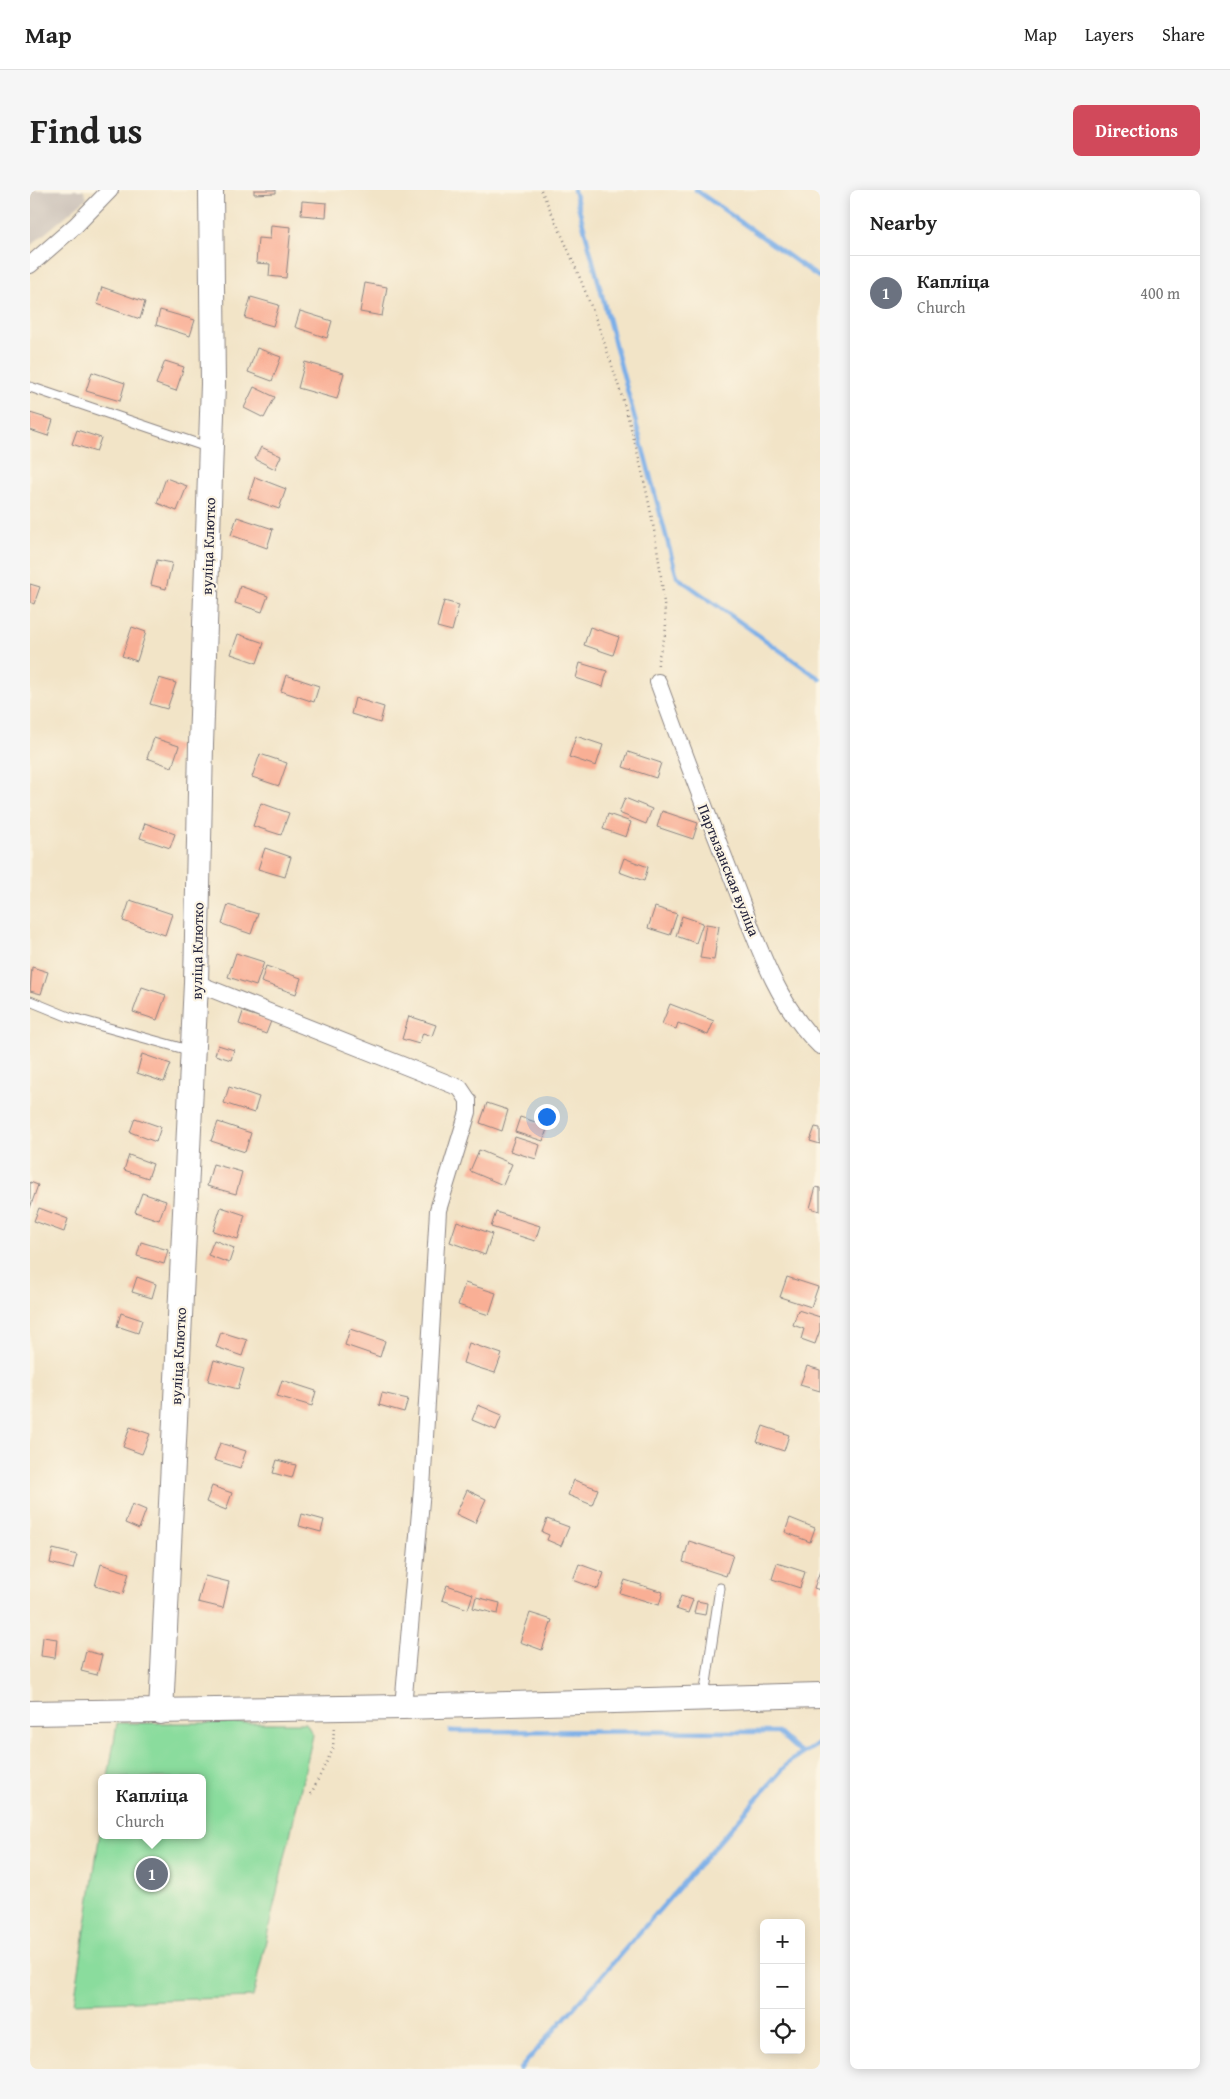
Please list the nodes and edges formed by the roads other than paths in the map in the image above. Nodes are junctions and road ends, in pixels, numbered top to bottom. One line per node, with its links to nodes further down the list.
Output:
1 (110, 190): 3 (street)
2 (211, 190): 5 (street, вуліца Клютко)
3 (30, 265)
4 (30, 387): 5 (lane)
5 (211, 449): 7 (street, вуліца Клютко)
6 (658, 682): 9 (street, Партызанская вуліца)
7 (196, 983): 10 (street, вуліца Клютко); 14 (street)
8 (30, 1001): 10 (lane)
9 (820, 1046)
10 (193, 1051): 15 (street, вуліца Клютко)
11 (720, 1588): 13 (lane)
12 (820, 1695): 13 (street)
13 (704, 1698): 14 (street)
14 (403, 1707): 15 (street)
15 (161, 1712): 16 (street)
16 (30, 1713)

